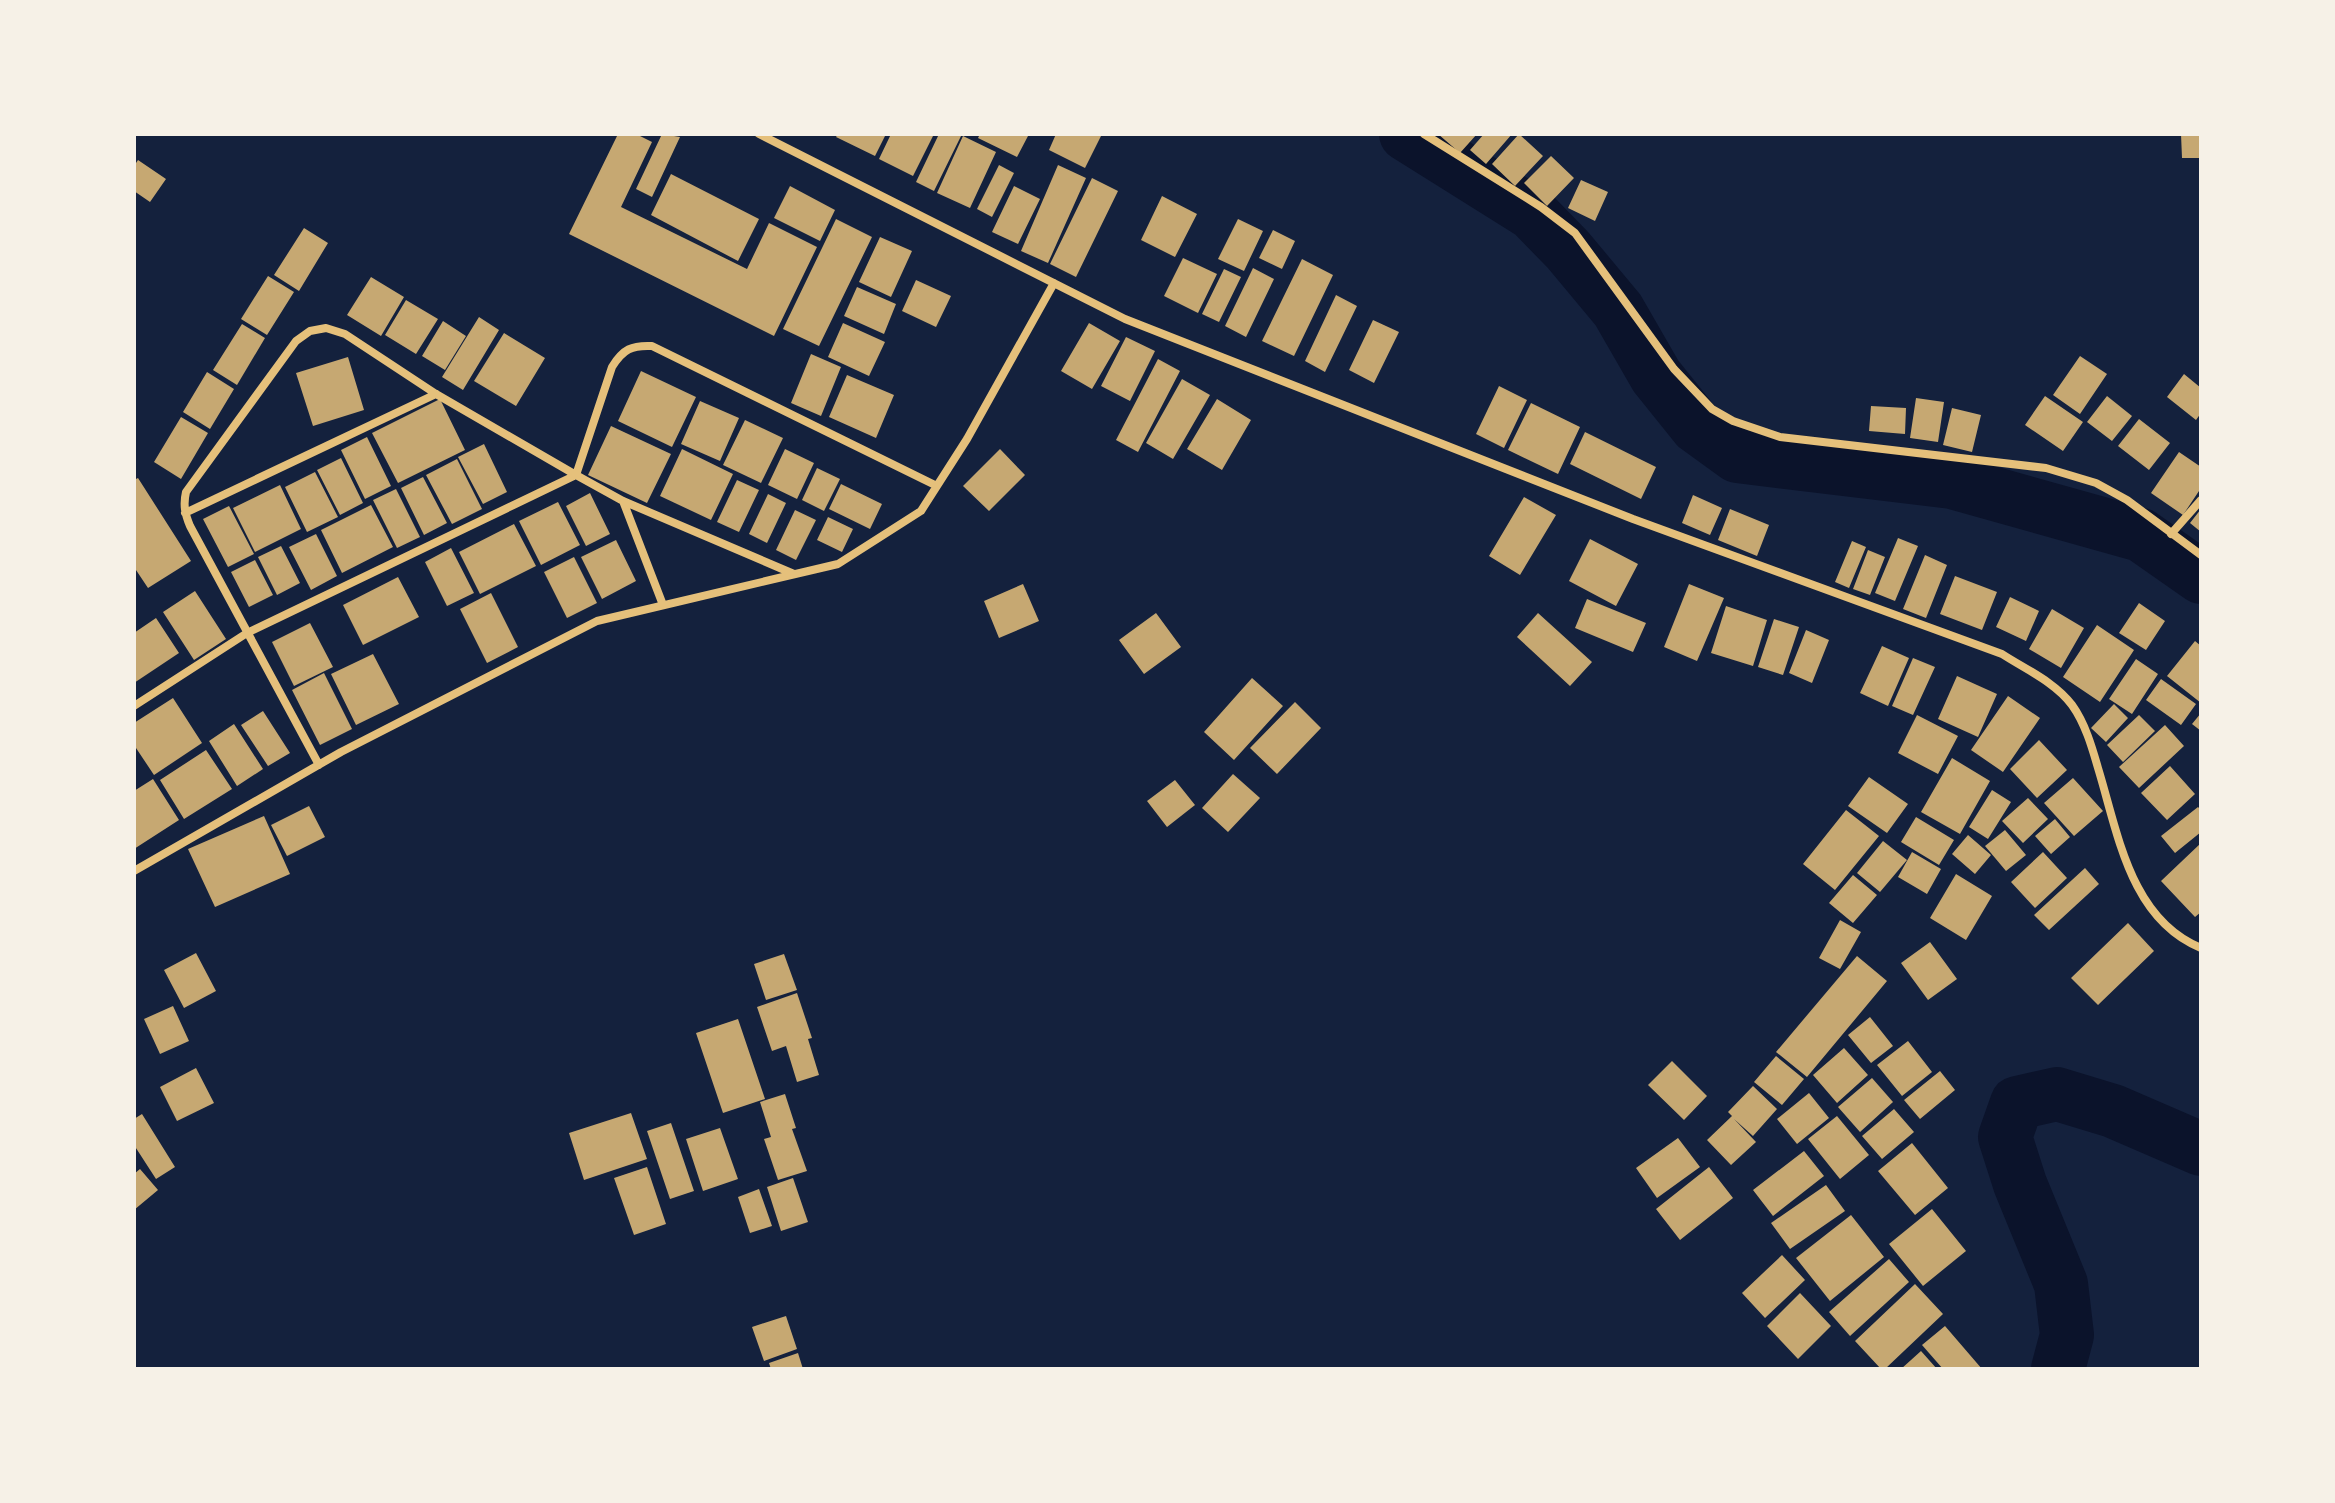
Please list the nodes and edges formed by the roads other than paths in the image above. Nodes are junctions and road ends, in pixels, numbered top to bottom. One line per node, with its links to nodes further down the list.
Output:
1 (759, 134): 3 (street)
2 (1424, 134): 10 (street)
3 (1054, 283): 6 (street); 18 (street)
4 (436, 394): 5 (street); 9 (street); 9 (street)
5 (576, 475): 6 (street); 8 (street); 14 (street)
6 (937, 486): 12 (street)
7 (2201, 500): 10 (street)
8 (623, 501): 12 (street); 13 (street)
9 (185, 513): 14 (street)
10 (2171, 534): 11 (street)
11 (2201, 555)
12 (795, 574): 13 (street)
13 (663, 605): 16 (street)
14 (247, 633): 15 (street); 16 (street)
15 (134, 706)
16 (319, 765): 17 (street)
17 (134, 871)
18 (2201, 948)

